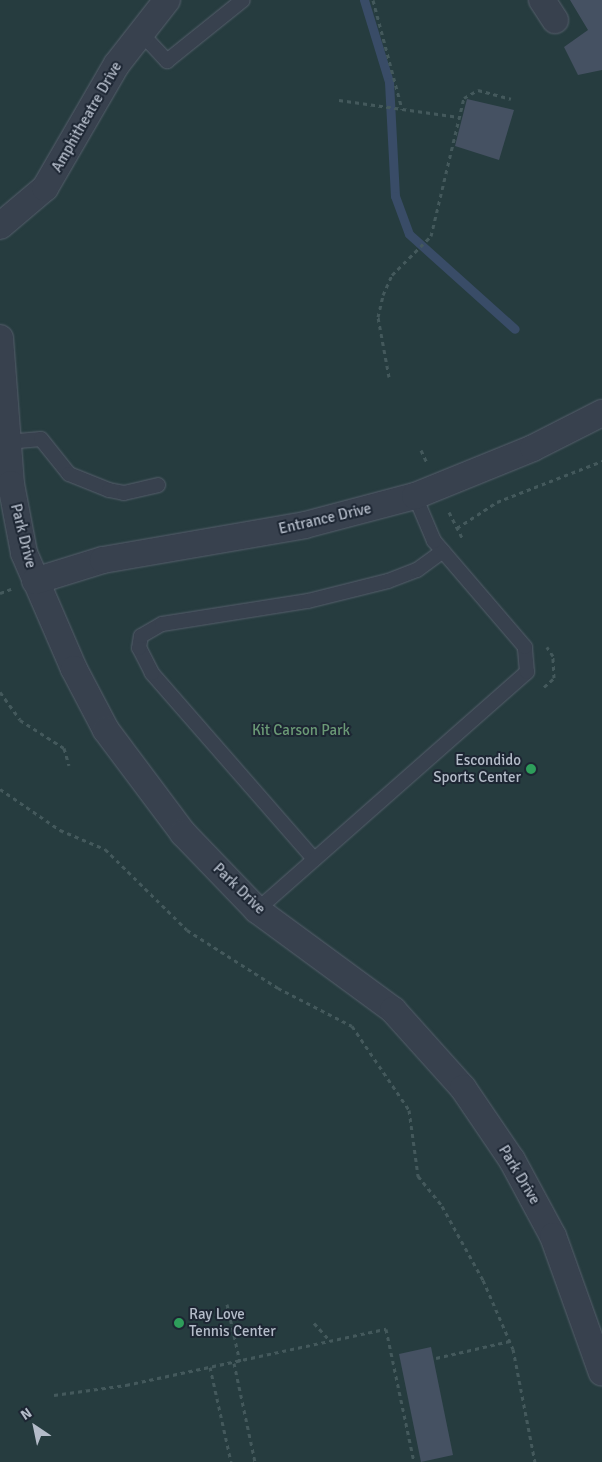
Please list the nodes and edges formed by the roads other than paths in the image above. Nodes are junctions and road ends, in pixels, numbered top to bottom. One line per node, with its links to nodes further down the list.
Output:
1 (167, 0): 3 (street, Amphitheatre Drive)
2 (243, 0): 3 (lane)
3 (140, 32): 4 (street, Amphitheatre Drive)
4 (0, 226)
5 (0, 338): 7 (street, Park Drive)
6 (602, 412): 9 (street, Entrance Drive)
7 (7, 442): 8 (lane); 11 (street, Park Drive)
8 (158, 485)
9 (426, 492): 10 (lane); 11 (street, Entrance Drive)
10 (443, 551): 12 (lane); 12 (lane)
11 (35, 581): 13 (street, Park Drive)
12 (314, 859): 13 (lane)
13 (257, 910): 14 (street, Park Drive)
14 (596, 1329): 15 (street, Park Drive)
15 (602, 1373)

